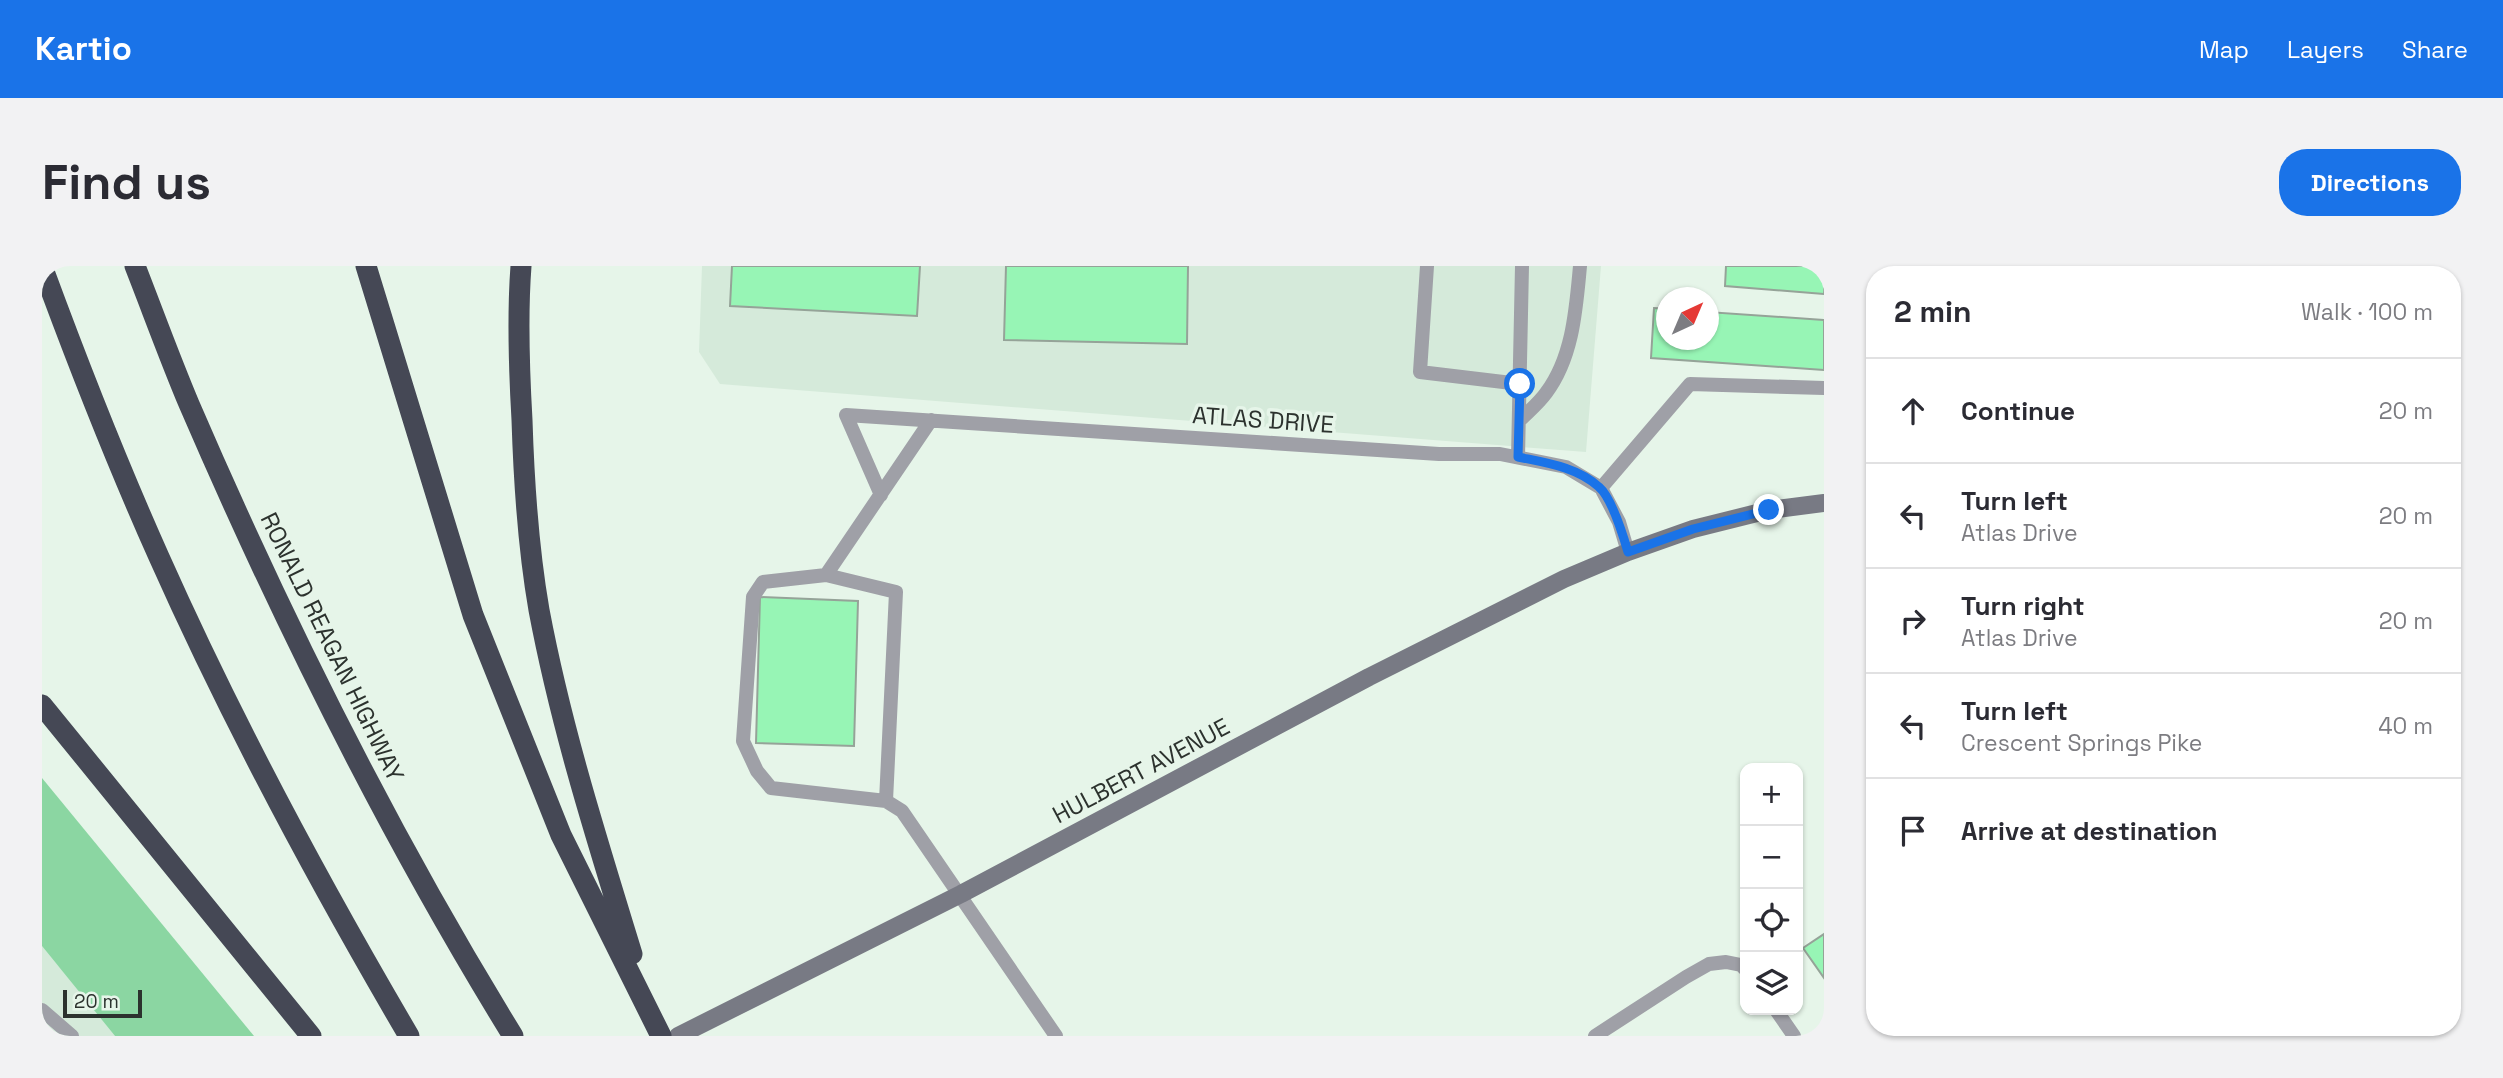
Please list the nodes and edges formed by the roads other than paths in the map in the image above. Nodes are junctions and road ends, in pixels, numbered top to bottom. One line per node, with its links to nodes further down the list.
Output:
1 (42, 266): 27 (highway)
2 (135, 266): 28 (highway, RONALD REAGAN HIGHWAY)
3 (366, 266): 23 (highway)
4 (521, 266): 23 (highway)
5 (1427, 266): 8 (lane)
6 (1522, 266): 8 (lane)
7 (1580, 266): 11 (lane)
8 (1520, 384): 11 (lane)
9 (1824, 388): 13 (lane)
10 (931, 420): 12 (lane, ATLAS DRIVE); 14 (lane); 14 (lane, ATLAS DRIVE)
11 (1520, 421): 12 (lane)
12 (1518, 457): 13 (lane, ATLAS DRIVE)
13 (1601, 488): 16 (lane)
14 (881, 495): 17 (lane)
15 (1824, 503): 16 (main road, HULBERT AVENUE)
16 (1628, 552): 20 (main road, HULBERT AVENUE)
17 (826, 575): 19 (lane); 19 (lane)
18 (42, 705): 26 (highway)
19 (886, 801): 20 (lane)
20 (961, 894): 30 (main road, HULBERT AVENUE); 31 (lane)
21 (1740, 965): 32 (lane)
22 (42, 1010): 25 (lane)
23 (650, 1013): 29 (highway)
24 (1779, 1015): 33 (lane)
25 (72, 1036)
26 (311, 1036)
27 (409, 1036)
28 (513, 1036)
29 (661, 1036)
30 (678, 1036)
31 (1056, 1036)
32 (1595, 1036)
33 (1794, 1036)

